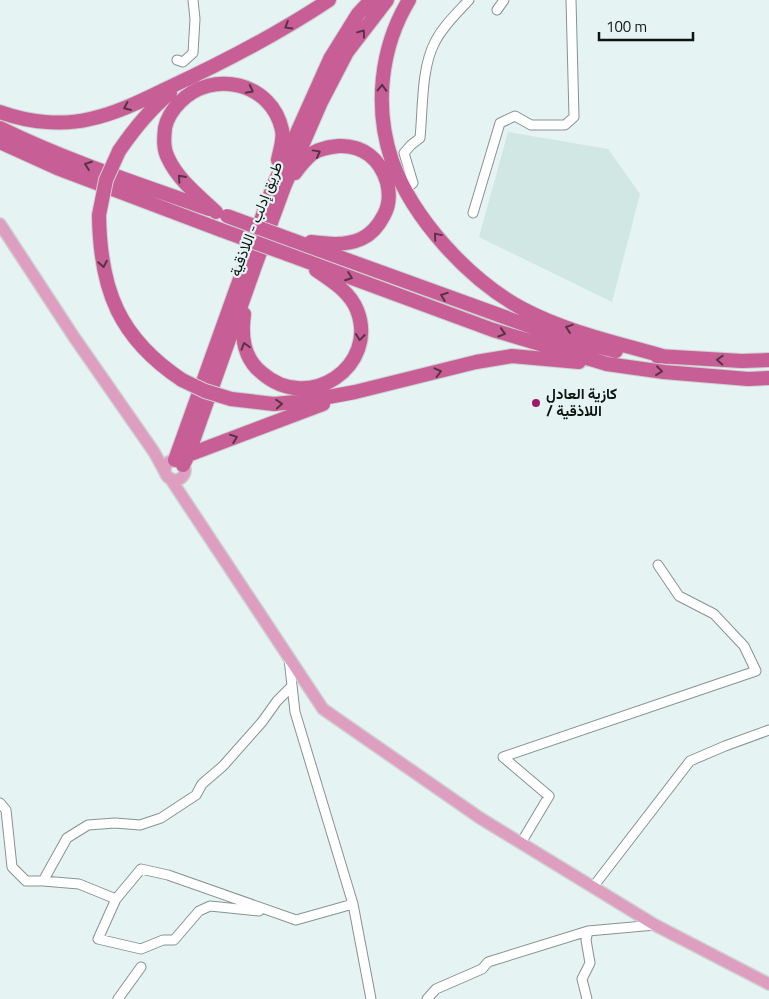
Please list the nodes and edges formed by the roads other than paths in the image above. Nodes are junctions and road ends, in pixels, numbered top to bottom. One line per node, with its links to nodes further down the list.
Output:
1 (193, 0): 10 (street)
2 (329, 0): 11 (highway, one-way to 11)
3 (371, 0): 15 (highway, طريق إدلب - اللاذقية)
4 (387, 0): 15 (highway, طريق إدلب - اللاذقية, one-way to 4)
5 (409, 0): 16 (highway, one-way to 5)
6 (469, 0): 16 (street)
7 (504, 0): 9 (street)
8 (571, 0): 18 (street)
9 (497, 10)
10 (177, 60)
11 (211, 68): 12 (highway, one-way to 12); 29 (highway, one-way to 29, bridge)
12 (0, 112)
13 (0, 128): 17 (highway, one-way to 13)
14 (0, 142): 22 (highway, bridge)
15 (279, 186): 17 (highway, one-way to 15); 21 (highway, one-way to 21); 23 (highway, طريق إدلب - اللاذقية); 31 (highway, طريق إدلب - اللاذقية)
16 (406, 189): 25 (highway, one-way to 16)
17 (222, 214): 21 (highway, bridge)
18 (474, 214)
19 (0, 224): 24 (main road)
20 (0, 238): 24 (main road)
21 (292, 240): 25 (highway, one-way to 21)
22 (287, 254): 23 (highway, one-way to 23); 27 (highway, one-way to 27)
23 (255, 266): 31 (highway, طريق إدلب - اللاذقية)
24 (39, 286): 30 (main road)
25 (666, 357): 26 (highway, one-way to 25)
26 (769, 360)
27 (607, 364): 28 (highway, one-way to 28); 29 (highway, one-way to 27)
28 (769, 378)
29 (355, 392): 31 (highway, one-way to 29)
30 (154, 452): 31 (main road); 32 (main road)
31 (180, 463): 32 (main road); 32 (main road); 33 (main road)
32 (168, 475): 33 (main road)
33 (183, 496): 35 (main road)
34 (658, 565): 39 (street)
35 (289, 658): 36 (street); 39 (main road)
36 (292, 686): 40 (street); 43 (street)
37 (769, 730): 41 (street)
38 (0, 803): 40 (street)
39 (521, 843): 41 (main road)
40 (42, 881): 42 (street)
41 (592, 887): 45 (main road)
42 (116, 899): 44 (street); 44 (street)
43 (352, 904): 44 (street); 50 (street)
44 (270, 911)
45 (655, 925): 46 (street); 48 (main road)
46 (588, 931): 51 (street); 52 (street)
47 (141, 966): 49 (street)
48 (769, 984)
49 (118, 999)
50 (371, 999)
51 (427, 999)
52 (587, 999)

